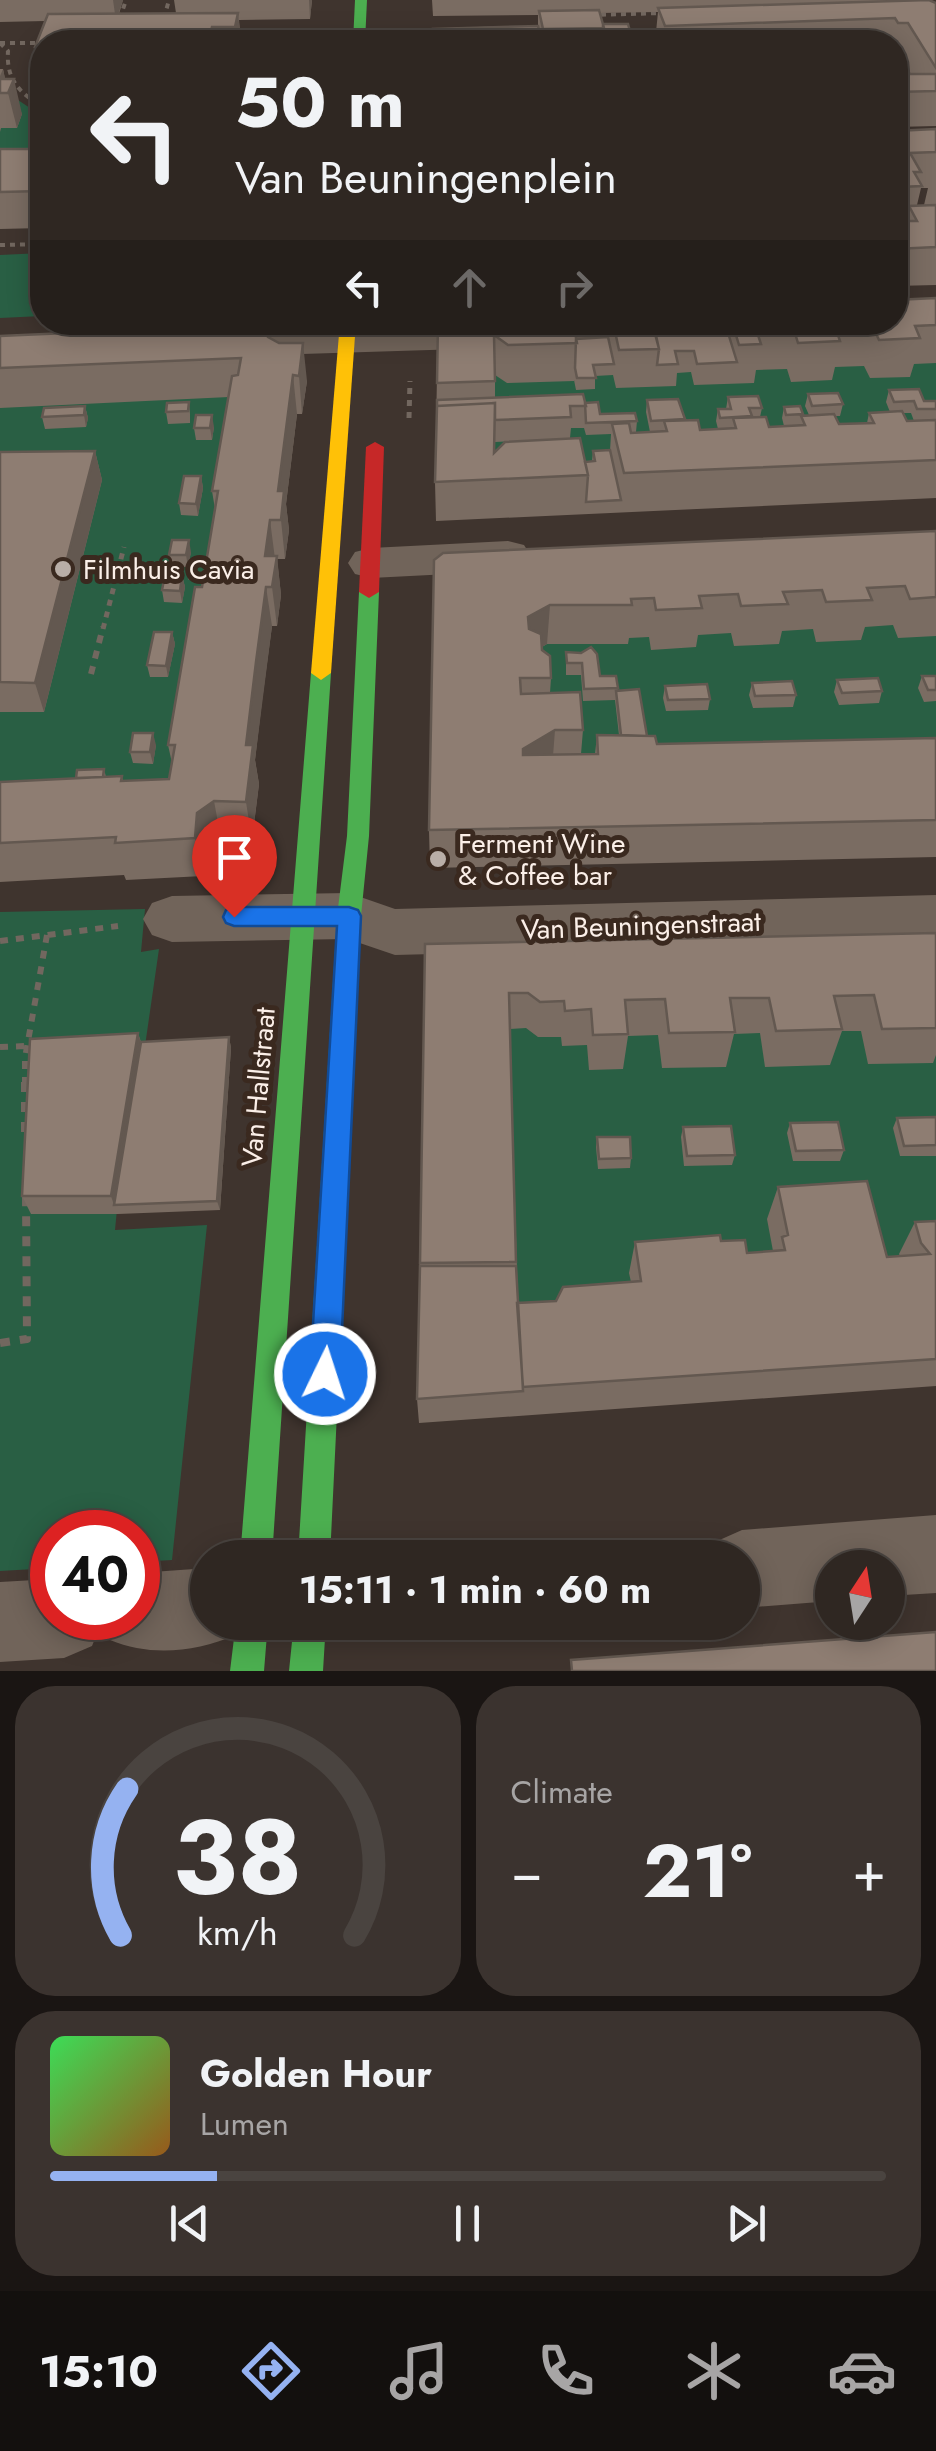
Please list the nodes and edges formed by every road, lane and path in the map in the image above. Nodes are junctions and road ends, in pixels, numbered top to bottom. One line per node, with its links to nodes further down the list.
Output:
1 (126, 0): 5 (path)
2 (168, 0): 6 (path)
3 (361, 0): 7 (street)
4 (665, 13): 8 (path)
5 (116, 28)
6 (161, 28)
7 (374, 30)
8 (571, 30)
9 (30, 43): 10 (path)
10 (0, 44): 11 (path)
11 (30, 99)
12 (30, 244): 13 (path)
13 (0, 245)
14 (446, 335): 15 (street)
15 (367, 337): 16 (street); 24 (street, Van Hallstraat)
16 (174, 346)
17 (376, 417): 20 (street, Van Hallstraat)
18 (124, 547): 21 (path)
19 (544, 554): 20 (street)
20 (371, 562): 24 (street, Van Hallstraat)
21 (116, 577): 22 (path); 23 (path)
22 (216, 577)
23 (91, 674)
24 (326, 916): 25 (street, Van Beuningenstraat); 26 (street); 34 (street, Van Hallstraat); 35 (street)
25 (936, 918)
26 (172, 919): 27 (path)
27 (47, 935): 28 (path); 29 (path)
28 (0, 942)
29 (27, 1046): 30 (path); 31 (path)
30 (0, 1047)
31 (26, 1152)
32 (26, 1189): 33 (path)
33 (0, 1344)
34 (258, 1540)
35 (315, 1540)
36 (936, 1554): 37 (street)
37 (760, 1569)
38 (190, 1608): 39 (street)
39 (160, 1610)
40 (30, 1620): 41 (street)
41 (0, 1622)
42 (250, 1640): 44 (street)
43 (309, 1640): 45 (street)
44 (247, 1671)
45 (306, 1671)

